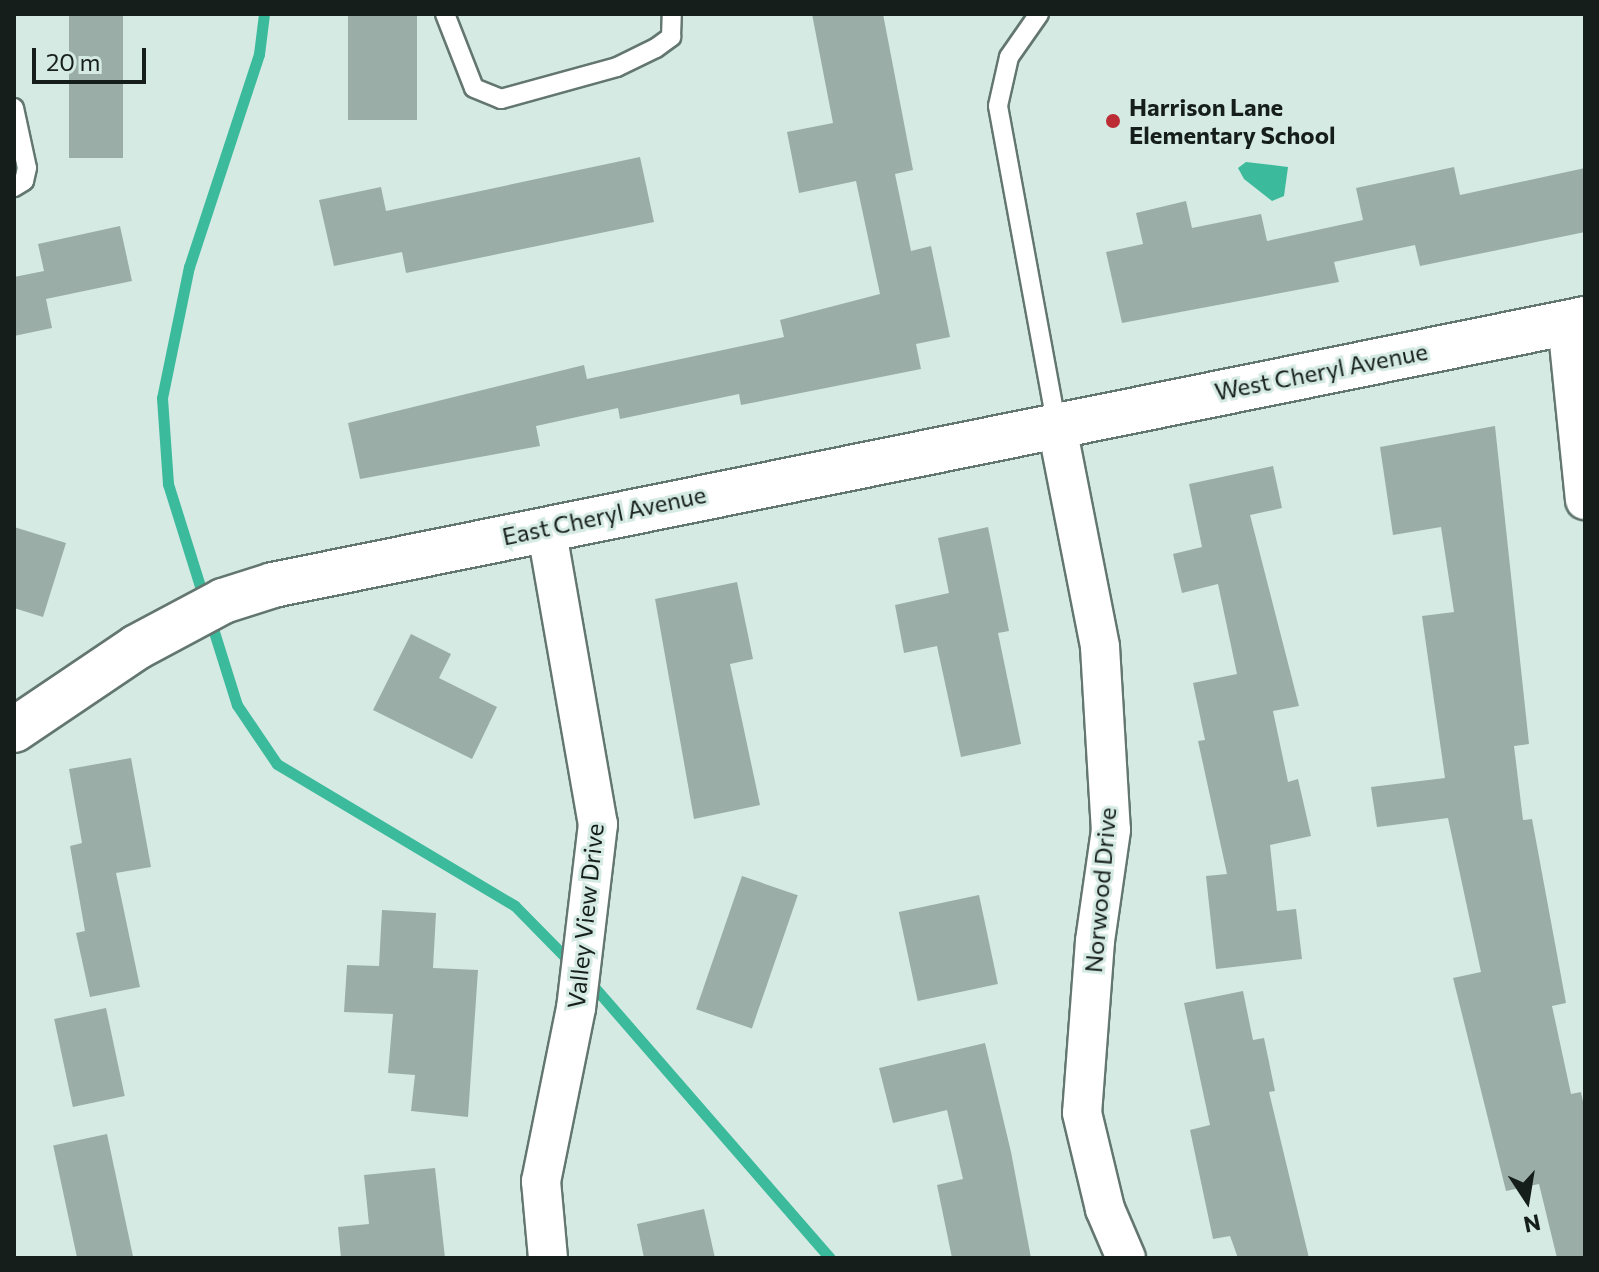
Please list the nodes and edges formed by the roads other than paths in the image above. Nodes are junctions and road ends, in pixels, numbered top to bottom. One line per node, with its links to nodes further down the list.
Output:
1 (445, 14): 2 (lane)
2 (672, 14)
3 (1039, 14): 7 (lane)
4 (14, 108): 5 (lane)
5 (14, 187)
6 (1576, 321): 7 (street, West Cheryl Avenue); 8 (street)
7 (1056, 422): 9 (street, East Cheryl Avenue); 12 (street, Norwood Drive)
8 (1585, 500)
9 (546, 527): 10 (street, East Cheryl Avenue); 11 (street, Valley View Drive)
10 (14, 730)
11 (548, 1258)
12 (1126, 1258)

